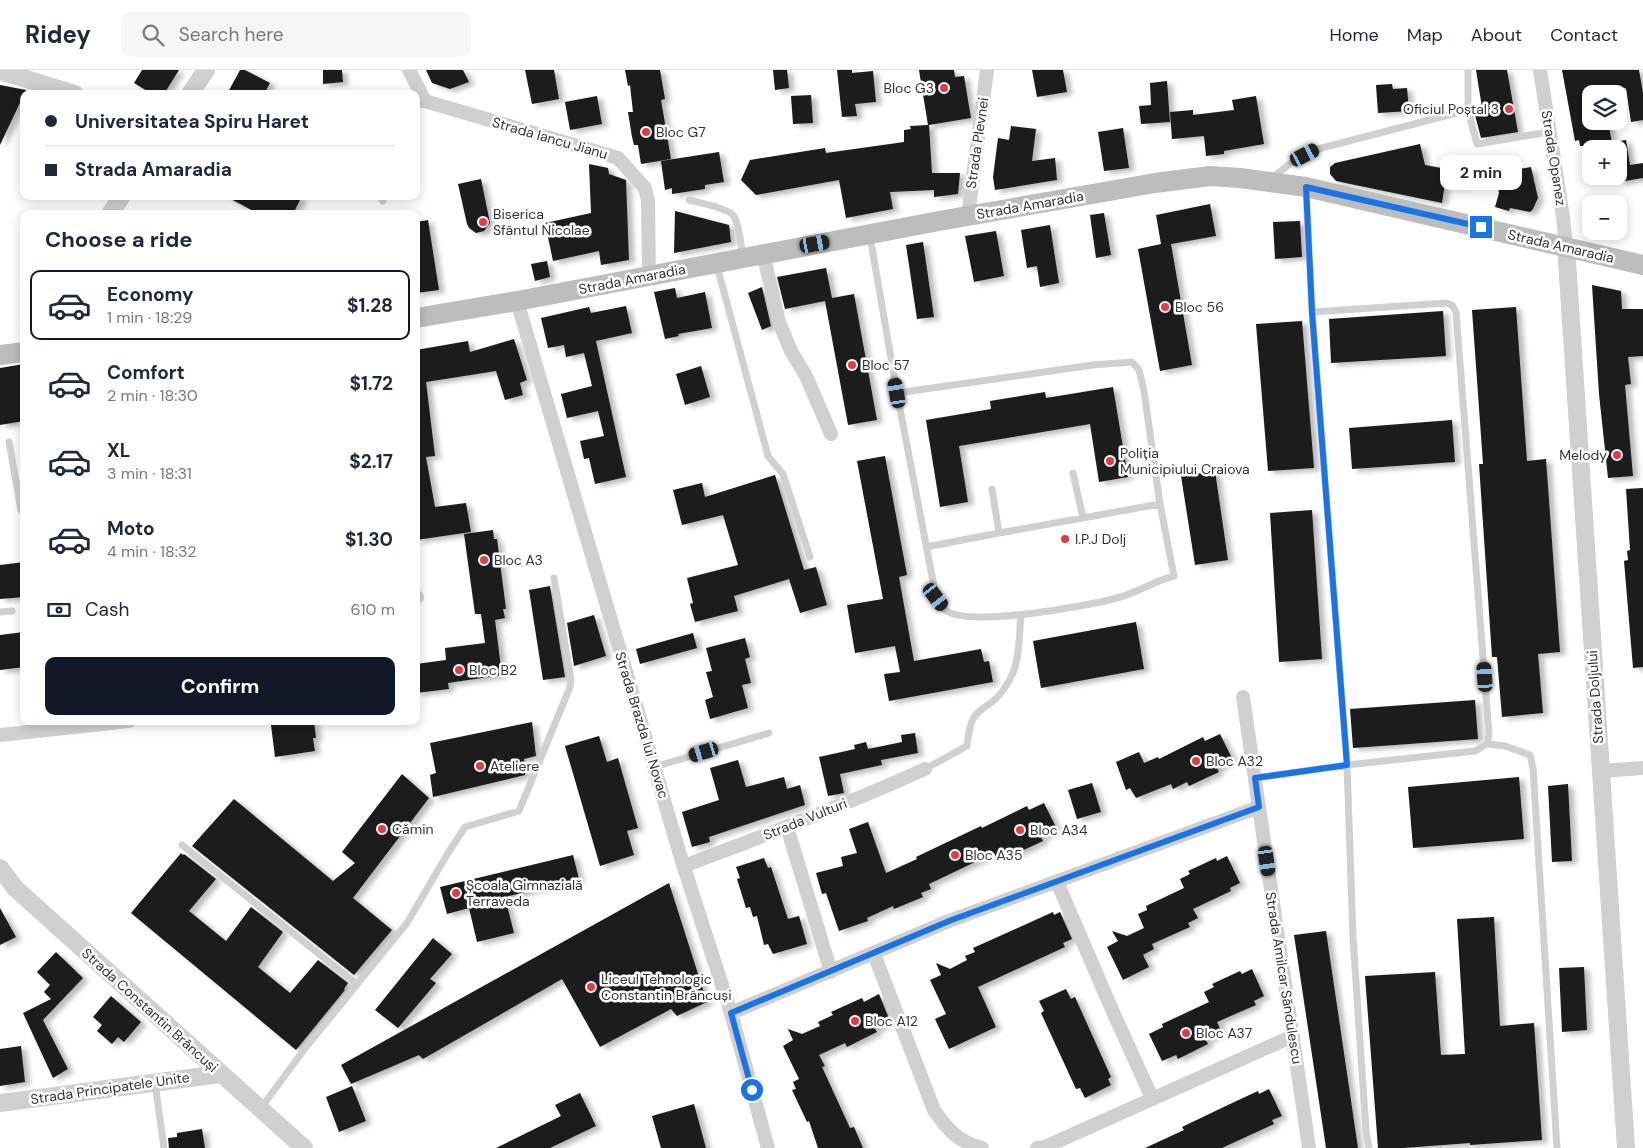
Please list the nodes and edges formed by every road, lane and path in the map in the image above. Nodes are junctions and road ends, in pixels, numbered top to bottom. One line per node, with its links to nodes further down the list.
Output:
1 (206, 70): 8 (street)
2 (409, 70): 9 (street)
3 (987, 70): 16 (street, Strada Plevnei)
4 (1468, 70): 11 (lane)
5 (1540, 70): 12 (street, Strada Opanez)
6 (0, 71): 7 (street)
7 (62, 90)
8 (193, 90)
9 (417, 90)
10 (421, 101): 23 (street, Strada Iancu Jianu)
11 (1468, 110): 12 (lane); 13 (lane)
12 (1550, 132): 18 (street, Strada Opanez)
13 (1267, 182): 14 (main road, Strada Amaradia); 16 (main road, Strada Amaradia)
14 (1306, 187): 18 (main road, Strada Amaradia); 25 (lane)
15 (689, 200): 20 (lane)
16 (968, 216): 17 (main road, Strada Amaradia)
17 (870, 234): 19 (main road, Strada Amaradia); 29 (lane)
18 (1566, 246): 22 (main road, Strada Amaradia); 53 (street, Strada Doljului)
19 (764, 254): 20 (main road, Strada Amaradia); 30 (street)
20 (743, 257): 21 (main road, Strada Amaradia)
21 (716, 263): 23 (main road, Strada Amaradia); 39 (lane)
22 (1643, 265)
23 (649, 276): 24 (main road, Strada Amaradia)
24 (517, 301): 26 (main road, Strada Amaradia); 50 (street, Strada Brazda lui Novac)
25 (1312, 312): 48 (lane); 49 (lane)
26 (420, 317)
27 (20, 351): 28 (main road)
28 (0, 355)
29 (897, 393): 35 (lane); 38 (lane)
30 (831, 434)
31 (9, 442): 34 (lane)
32 (1073, 473): 36 (lane)
33 (992, 489): 37 (lane)
34 (20, 504)
35 (1160, 504): 36 (lane); 43 (lane)
36 (1083, 518): 37 (lane)
37 (999, 533): 38 (lane)
38 (926, 547): 43 (lane)
39 (810, 557)
40 (554, 578): 63 (lane)
41 (12, 611): 42 (lane)
42 (0, 612)
43 (1021, 615): 52 (lane)
44 (1243, 697): 54 (street, Strada Amilcar Săndulescu)
45 (92, 725): 47 (street)
46 (769, 733): 50 (lane)
47 (0, 735)
48 (1487, 744): 49 (lane); 78 (lane)
49 (1347, 765): 54 (lane); 77 (lane)
50 (654, 767): 58 (street, Strada Brazda lui Novac)
51 (1643, 768): 53 (street)
52 (925, 769): 56 (street, Strada Vulturi)
53 (1600, 771): 79 (street, Strada Doljului)
54 (1255, 778): 55 (street, Strada Amilcar Săndulescu)
55 (1259, 807): 60 (street); 65 (street, Strada Amilcar Săndulescu)
56 (786, 827): 58 (street, Strada Vulturi); 62 (street)
57 (182, 845): 63 (lane)
58 (684, 866): 64 (street, Strada Brazda lui Novac)
59 (0, 868): 66 (street, Strada Constantin Brâncuși)
60 (1057, 882): 61 (street); 68 (street)
61 (874, 954): 62 (street); 74 (street)
62 (831, 972): 64 (street)
63 (357, 984): 70 (lane)
64 (731, 1013): 73 (street, Strada Brazda lui Novac)
65 (1293, 1036): 68 (street); 76 (street, Strada Amilcar Săndulescu)
66 (220, 1074): 67 (street, Strada Principatele Unite); 70 (street, Strada Constantin Brâncuși)
67 (155, 1083): 69 (street, Strada Principatele Unite); 71 (lane)
68 (1152, 1098): 75 (street)
69 (0, 1103)
70 (261, 1109): 72 (street, Strada Constantin Brâncuși)
71 (164, 1148)
72 (304, 1148)
73 (768, 1148)
74 (982, 1148)
75 (1037, 1148)
76 (1309, 1148)
77 (1369, 1148)
78 (1556, 1148)
79 (1626, 1148)

